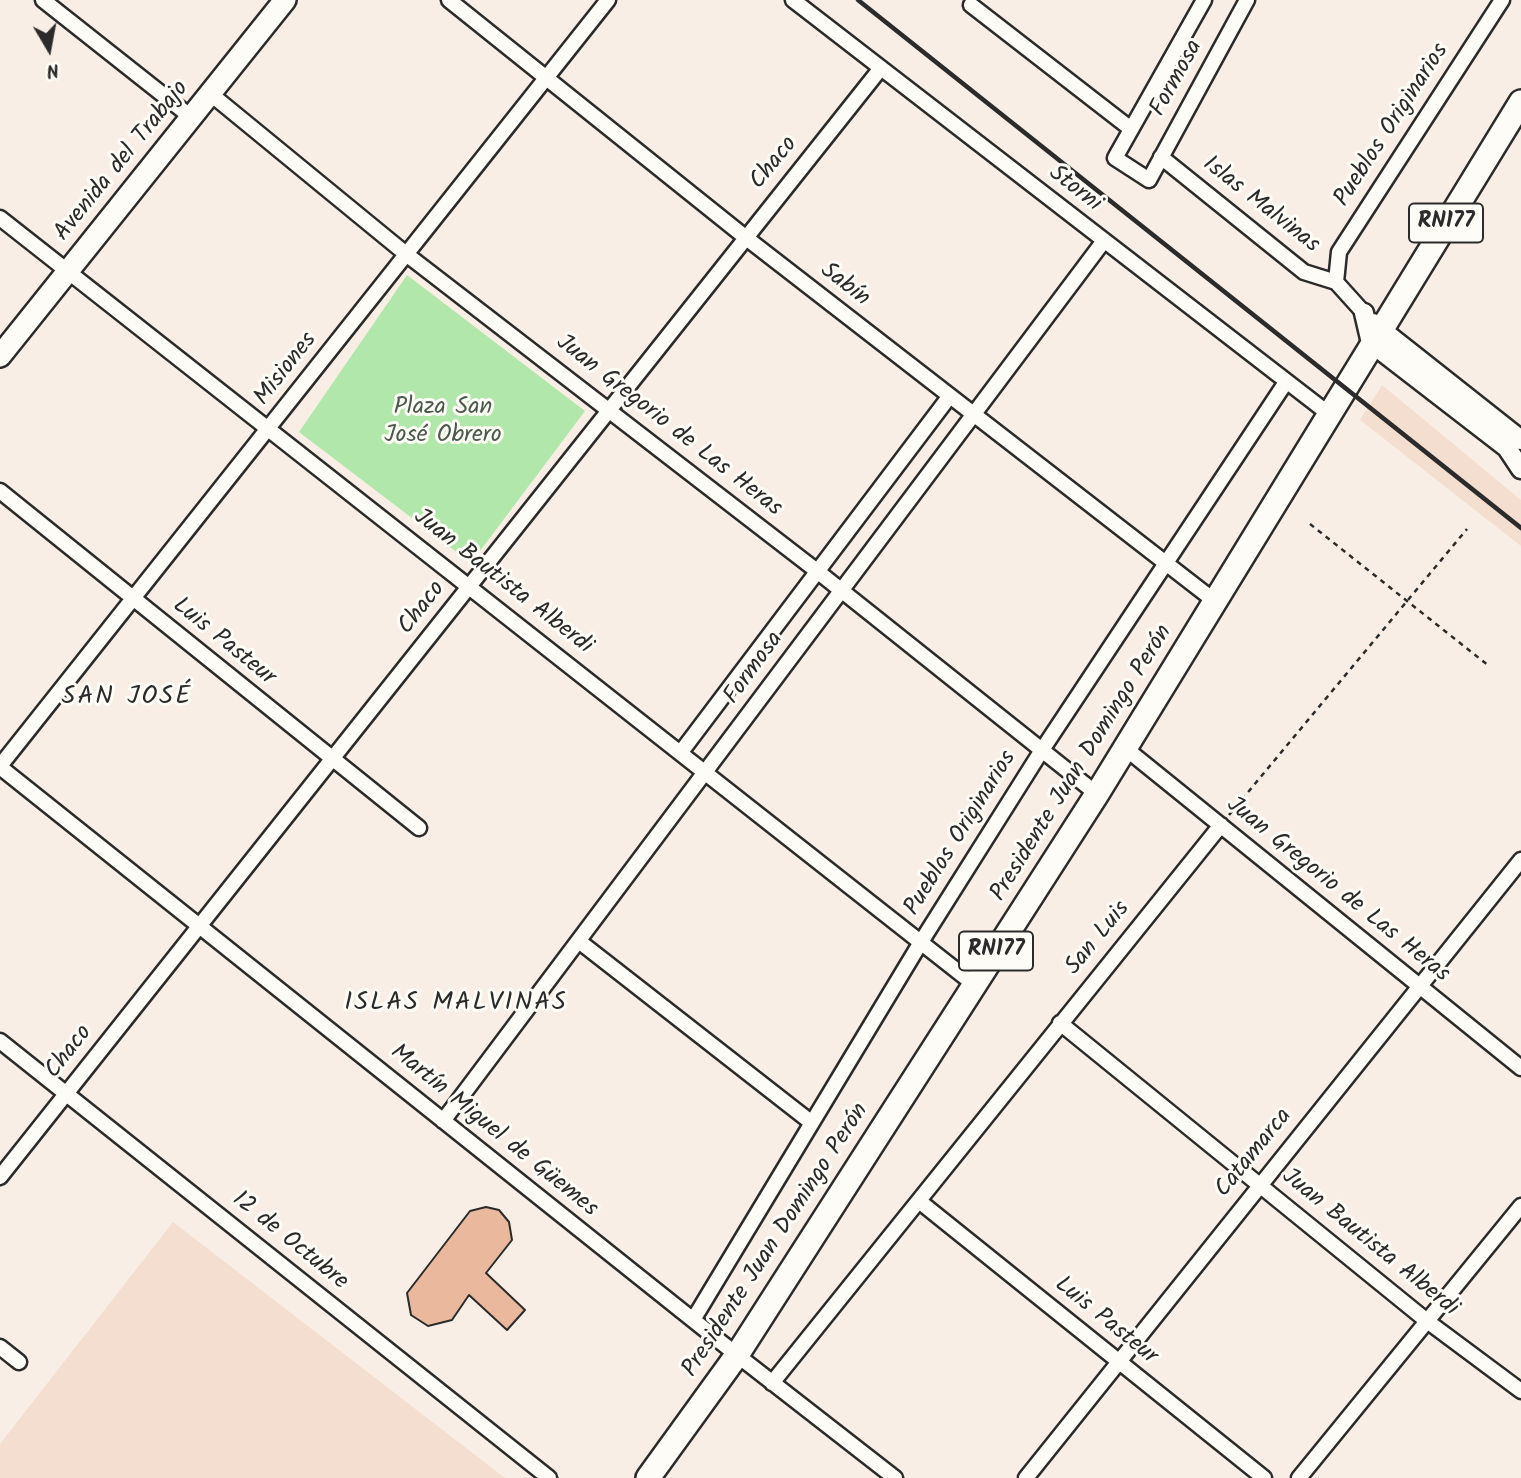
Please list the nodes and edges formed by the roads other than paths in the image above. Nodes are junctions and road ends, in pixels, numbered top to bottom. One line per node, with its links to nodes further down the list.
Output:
1 (43, 0): 14 (street)
2 (285, 0): 12 (main road, Avenida del Trabajo)
3 (449, 0): 11 (street, Sabín)
4 (608, 0): 11 (street, Misiones)
5 (793, 0): 10 (street, Storni)
6 (1205, 0): 15 (street, Formosa)
7 (1247, 0): 16 (street, Formosa)
8 (1502, 0): 22 (street, Pueblos Originarios)
9 (971, 5): 15 (street)
10 (881, 68): 18 (street, Chaco); 19 (street, Storni)
11 (547, 77): 18 (street, Sabín); 20 (street, Misiones)
12 (212, 95): 14 (main road, Avenida del Trabajo); 20 (street, Juan Gregorio de Las Heras)
13 (1521, 102): 24 (main road, Presidente Juan Domingo Perón / RN177)
14 (191, 117): 21 (main road, Avenida del Trabajo)
15 (1131, 129): 16 (street, Formosa)
16 (1161, 157): 22 (street, Islas Malvinas)
17 (0, 218): 21 (street, Juan Bautista Alberdi)
18 (745, 237): 27 (street, Sabín); 28 (street, Chaco)
19 (1103, 242): 26 (street, Storni); 29 (street, Formosa)
20 (406, 254): 28 (street, Juan Gregorio de Las Heras); 31 (street, Misiones)
21 (68, 271): 25 (main road, Avenida del Trabajo); 31 (street, Juan Bautista Alberdi)
22 (1336, 282): 23 (street, Islas Malvinas)
23 (1364, 313): 24 (street)
24 (1376, 336): 30 (main road, Presidente Juan Domingo Perón / RN177); 32 (street); 33 (street)
25 (0, 356)
26 (1286, 382): 30 (street, Storni); 35 (street, Pueblos Originarios)
27 (949, 397): 29 (street, Sabín); 36 (street, Formosa)
28 (609, 409): 36 (street, Juan Gregorio de Las Heras); 37 (street, Chaco)
29 (971, 414): 35 (street, Sabín); 38 (street, Formosa)
30 (1329, 414): 40 (main road, Presidente Juan Domingo Perón / RN177)
31 (270, 430): 37 (street, Juan Bautista Alberdi); 39 (street, Misiones)
32 (1521, 440)
33 (1520, 465)
34 (0, 491): 39 (street, Luis Pasteur)
35 (1167, 565): 40 (street, Sabín); 42 (street, Pueblos Originarios)
36 (817, 571): 38 (street, Juan Gregorio de Las Heras); 43 (street, Formosa)
37 (469, 587): 43 (street, Juan Bautista Alberdi); 44 (street, Chaco)
38 (840, 590): 42 (street, Juan Gregorio de Las Heras); 46 (street, Formosa)
39 (131, 598): 44 (street, Luis Pasteur); 45 (street, Misiones)
40 (1216, 602): 41 (main road, Presidente Juan Domingo Perón / RN177)
41 (1125, 748): 47 (main road, Presidente Juan Domingo Perón / RN177); 48 (street, Juan Gregorio de Las Heras)
42 (1042, 750): 47 (street, Juan Gregorio de Las Heras); 53 (street, Pueblos Originarios)
43 (681, 752): 46 (street, Juan Bautista Alberdi)
44 (332, 760): 49 (street, Luis Pasteur); 51 (street, Chaco)
45 (0, 766): 51 (street, Martín Miguel de Güemes)
46 (707, 773): 52 (street, Formosa); 53 (street, Juan Bautista Alberdi)
47 (1097, 794): 54 (main road, Presidente Juan Domingo Perón / RN177)
48 (1220, 825): 55 (street, Juan Gregorio de Las Heras); 56 (street, San Luis)
49 (419, 828)
50 (1521, 860): 55 (street, Catamarca)
51 (198, 926): 59 (street, Chaco); 60 (street, Martín Miguel de Güemes)
52 (580, 942): 60 (street, Formosa); 61 (street)
53 (921, 942): 54 (street, Juan Bautista Alberdi); 61 (street, Pueblos Originarios)
54 (975, 985): 69 (main road, Presidente Juan Domingo Perón / RN177)
55 (1419, 986): 58 (street, Juan Gregorio de Las Heras); 63 (street, Catamarca)
56 (1060, 1023): 63 (street, Juan Bautista Alberdi); 64 (street, San Luis)
57 (0, 1041): 59 (street, 12 de Octubre)
58 (1521, 1068)
59 (67, 1094): 62 (street, Chaco); 75 (street, 12 de Octubre)
60 (443, 1122): 66 (street, Martín Miguel de Güemes)
61 (812, 1123): 66 (street, Pueblos Originarios)
62 (0, 1177)
63 (1259, 1186): 67 (street, Juan Bautista Alberdi); 71 (street, Catamarca)
64 (919, 1201): 71 (street, Luis Pasteur); 72 (street, San Luis)
65 (1521, 1206): 67 (street)
66 (692, 1320): 69 (street, Martín Miguel de Güemes)
67 (1427, 1321): 73 (street, Juan Bautista Alberdi); 79 (street)
68 (0, 1347): 70 (street)
69 (737, 1355): 72 (street, Martín Miguel de Güemes); 74 (main road, Presidente Juan Domingo Perón / RN177)
70 (19, 1362)
71 (1118, 1362): 77 (street, Catamarca); 78 (street, Luis Pasteur)
72 (772, 1383): 76 (street, Martín Miguel de Güemes)
73 (1521, 1391)
74 (654, 1476)
75 (549, 1478)
76 (895, 1478)
77 (1027, 1478)
78 (1264, 1478)
79 (1299, 1478)

